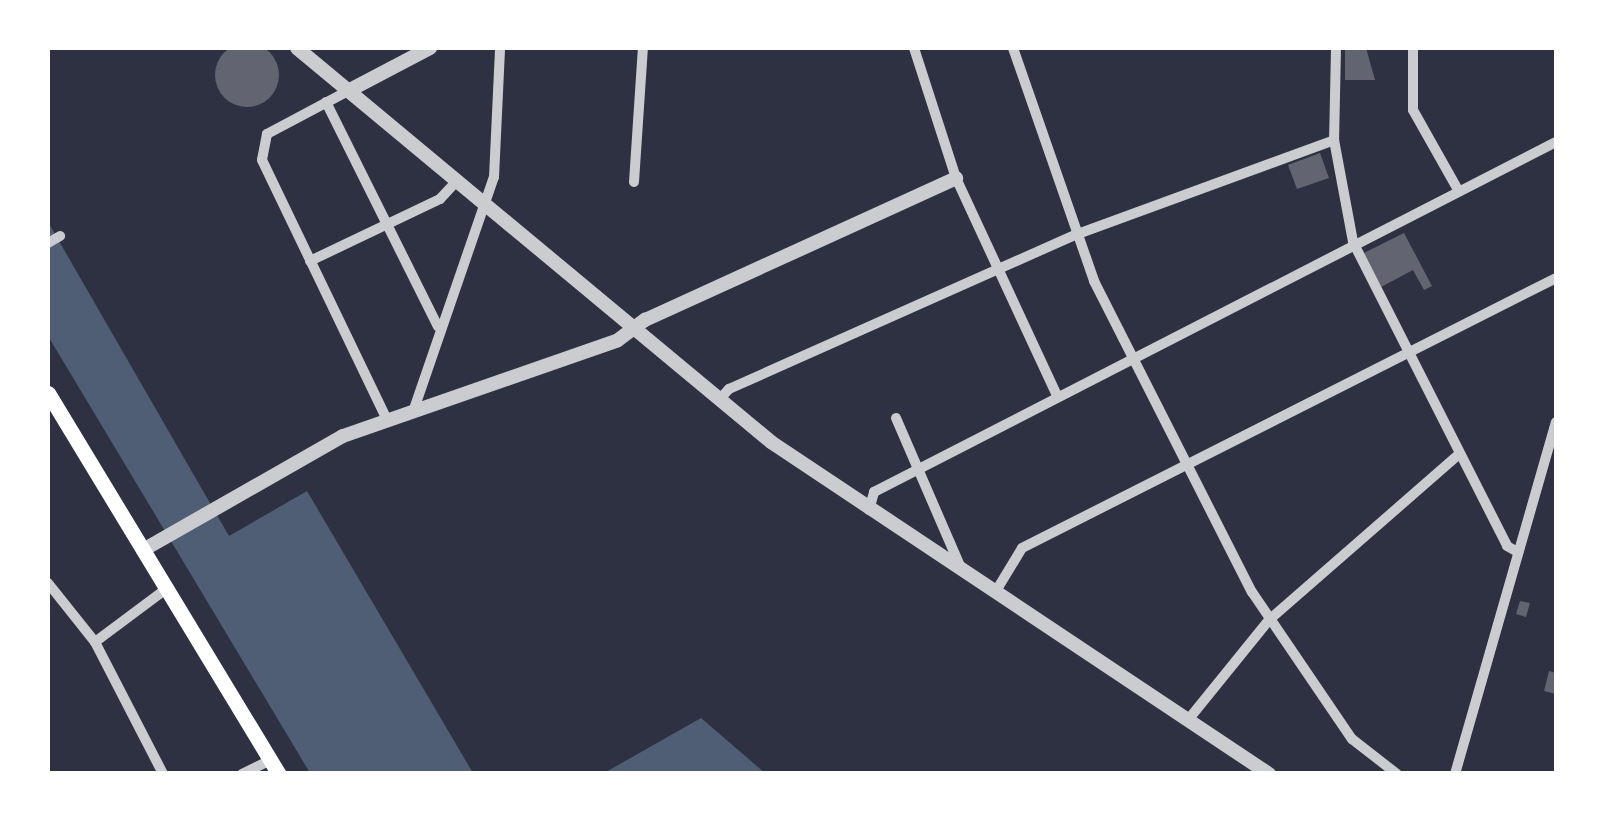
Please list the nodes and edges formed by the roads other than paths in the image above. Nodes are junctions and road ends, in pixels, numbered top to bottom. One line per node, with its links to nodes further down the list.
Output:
1 (297, 48): 9 (street)
2 (430, 48): 9 (street)
3 (500, 48): 17 (street)
4 (643, 48): 15 (street)
5 (914, 48): 13 (street)
6 (1013, 48): 19 (street)
7 (1336, 48): 11 (street)
8 (1413, 48): 16 (street)
9 (348, 90): 10 (street); 14 (street)
10 (326, 102): 18 (street); 23 (street)
11 (1334, 140): 19 (street); 21 (street)
12 (1556, 142): 16 (street)
13 (956, 178): 24 (street); 27 (street)
14 (456, 182): 17 (street); 18 (street)
15 (634, 182)
16 (1458, 190): 21 (street)
17 (484, 204): 26 (street); 27 (street)
18 (388, 224): 23 (street); 26 (street)
19 (1076, 235): 24 (street); 29 (street)
20 (60, 236): 22 (street)
21 (1353, 242): 28 (street); 29 (street)
22 (48, 244)
23 (310, 261): 35 (street)
24 (1000, 268): 31 (street); 32 (street)
25 (1556, 278): 28 (street)
26 (438, 327): 33 (street)
27 (633, 331): 32 (street); 33 (street)
28 (1405, 349): 37 (street); 38 (street)
29 (1134, 356): 31 (street); 38 (street)
30 (48, 393): 41 (main road)
31 (1057, 396): 39 (street)
32 (719, 400): 40 (street)
33 (414, 409): 35 (street)
34 (896, 418): 39 (street)
35 (386, 420): 41 (street)
36 (1556, 422): 42 (street)
37 (1459, 454): 42 (street); 47 (street)
38 (1188, 462): 46 (street); 47 (street)
39 (918, 469): 40 (street); 43 (street)
40 (869, 510): 43 (street)
41 (143, 550): 45 (main road)
42 (1518, 552): 55 (street)
43 (961, 569): 46 (street)
44 (48, 583): 48 (street)
45 (166, 589): 48 (street); 50 (main road)
46 (996, 592): 49 (street)
47 (1269, 620): 49 (street); 54 (street)
48 (95, 642): 51 (street)
49 (1188, 720): 53 (street)
50 (275, 767): 52 (street)
51 (163, 774)
52 (242, 774)
53 (1268, 774)
54 (1397, 774)
55 (1454, 774)

